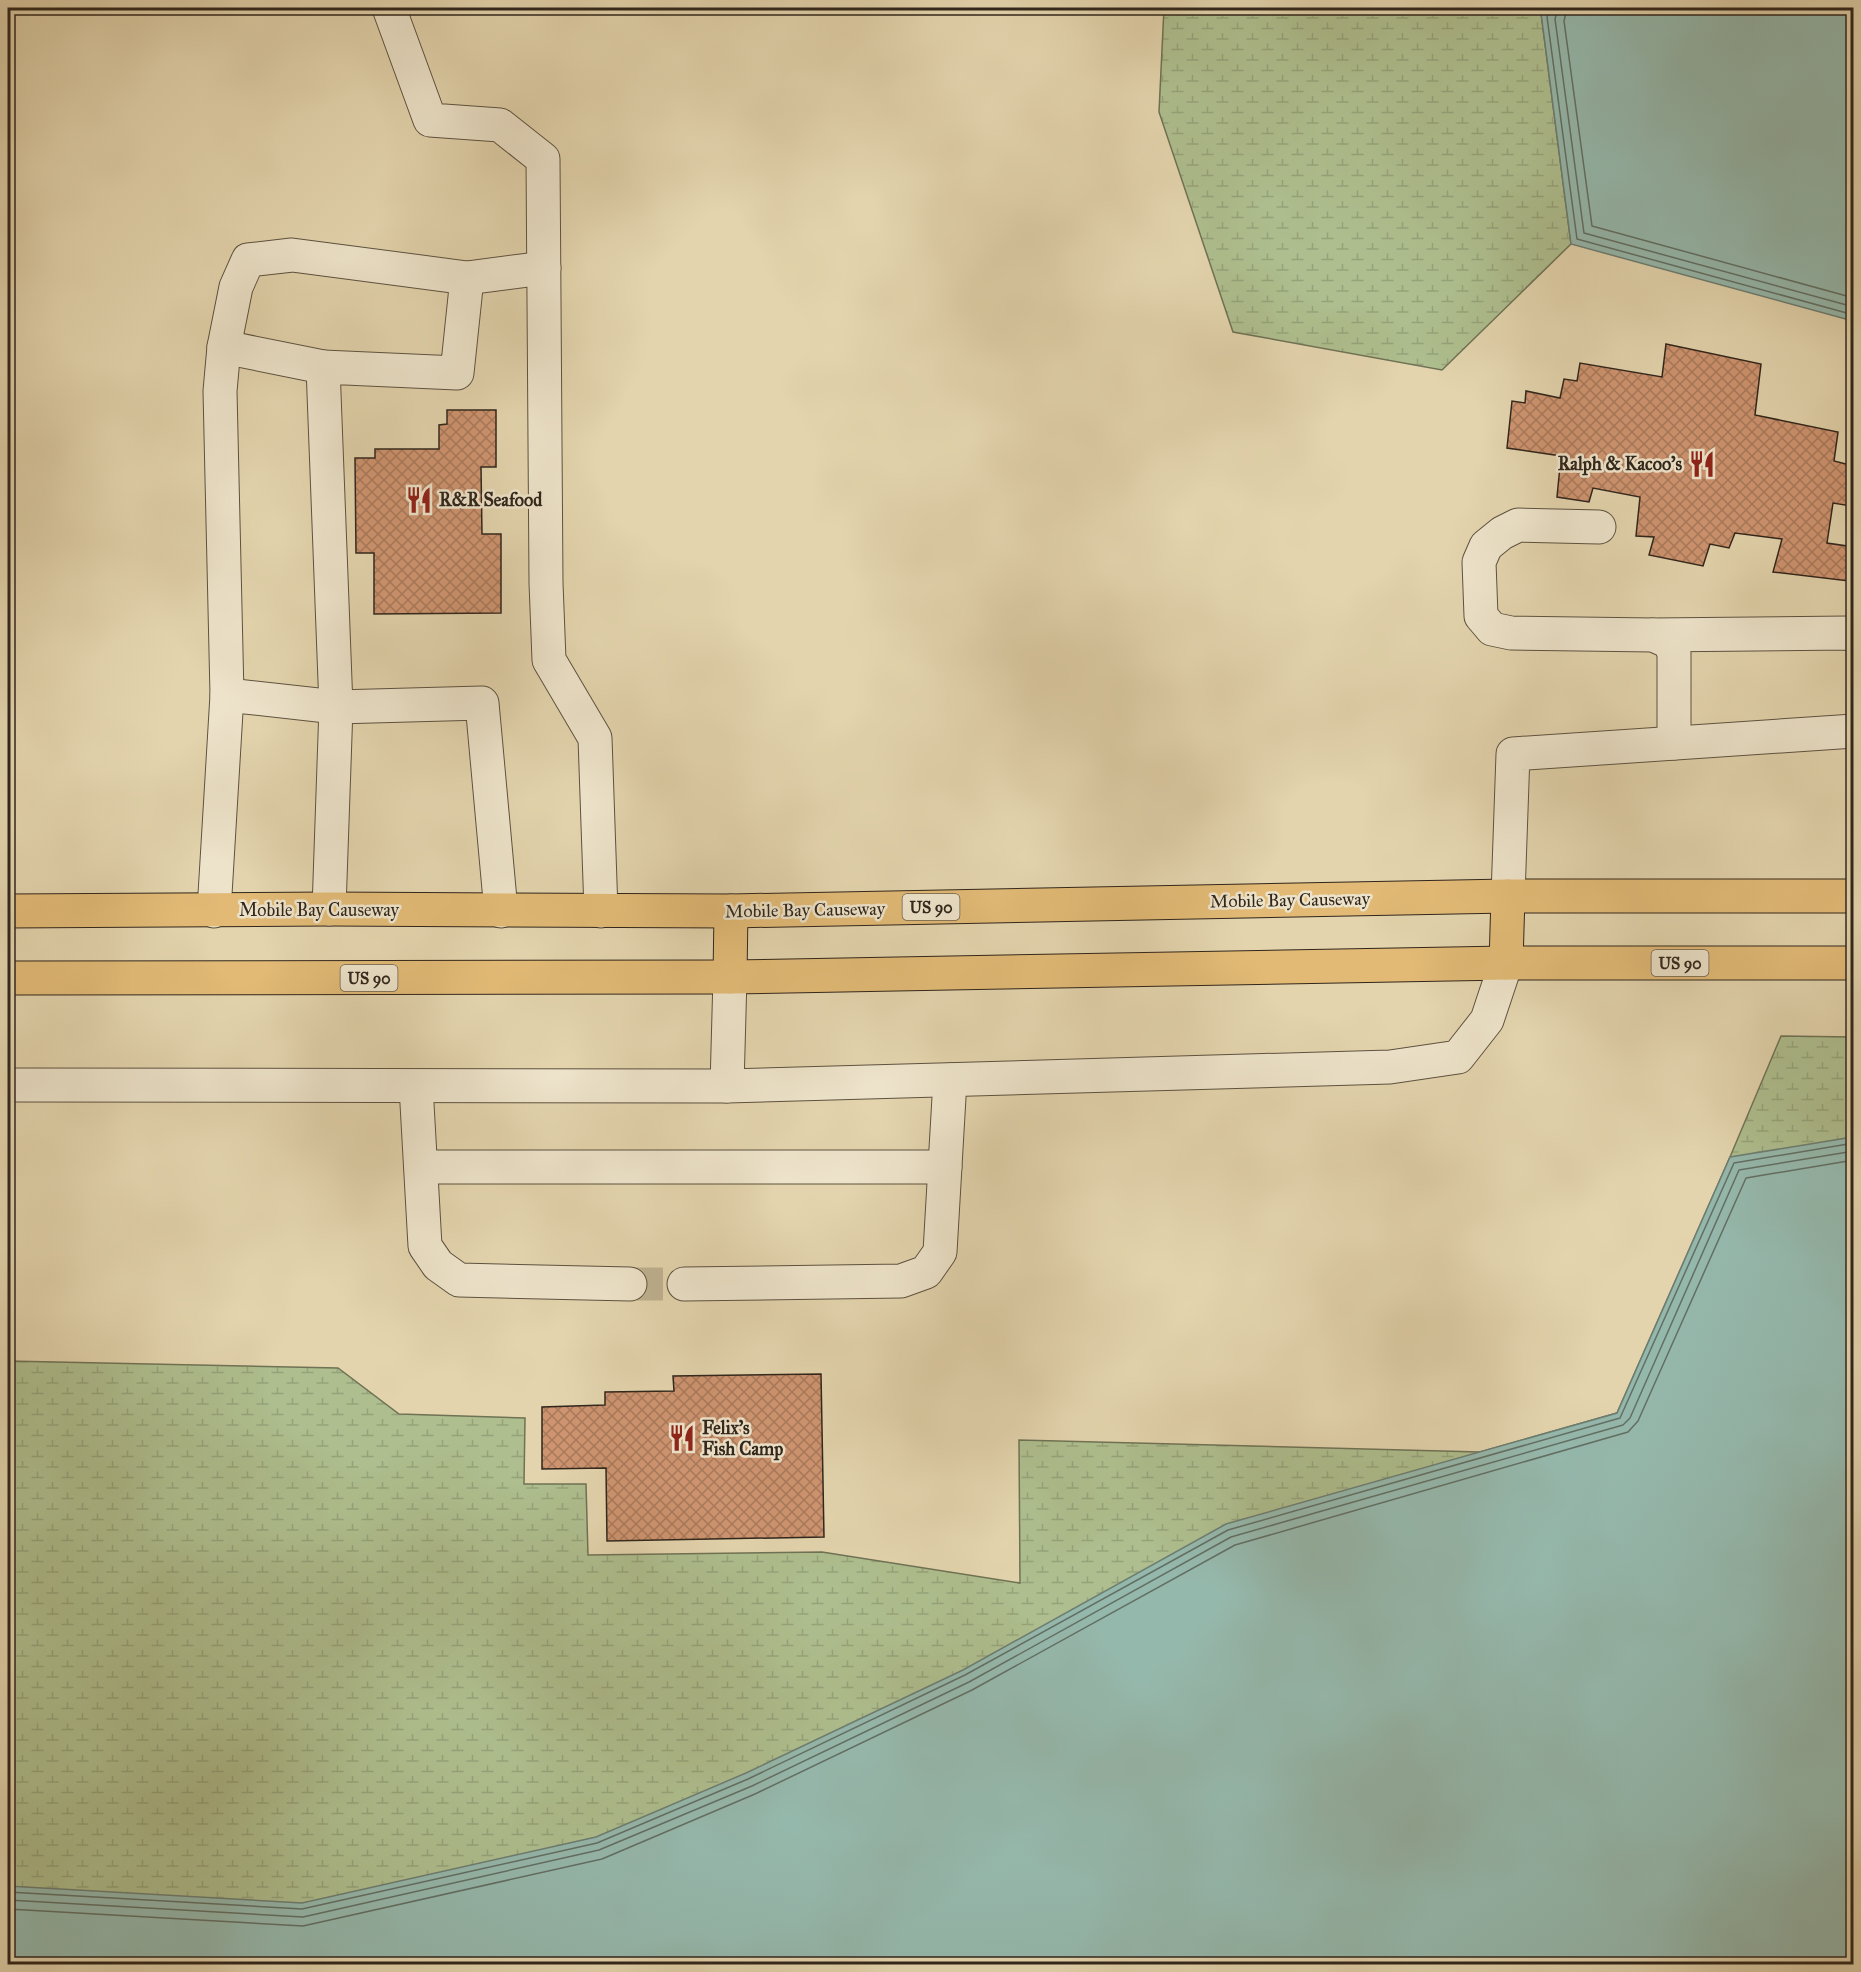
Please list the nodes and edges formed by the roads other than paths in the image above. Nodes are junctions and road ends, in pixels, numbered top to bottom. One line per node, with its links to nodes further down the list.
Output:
1 (390, 8): 2 (lane)
2 (544, 268): 3 (lane); 19 (lane)
3 (467, 278): 4 (lane); 5 (lane)
4 (224, 348): 5 (lane); 9 (lane)
5 (323, 367): 10 (lane)
6 (1599, 526): 7 (lane)
7 (1653, 635): 8 (lane); 12 (lane)
8 (1854, 636)
9 (227, 695): 10 (lane); 17 (lane)
10 (336, 707): 15 (lane); 18 (lane)
11 (1854, 731): 12 (lane)
12 (1674, 743): 13 (lane)
13 (1508, 896): 14 (main road, Mobile Bay Causeway / US 90); 20 (main road, Mobile Bay Causeway / US 90); 21 (main road)
14 (1854, 896)
15 (329, 909): 17 (main road, Mobile Bay Causeway / US 90); 18 (main road, Mobile Bay Causeway / US 90)
16 (8, 911): 17 (main road, Mobile Bay Causeway / US 90)
17 (214, 911)
18 (501, 911): 19 (main road, Mobile Bay Causeway / US 90)
19 (602, 911): 20 (main road, Mobile Bay Causeway / US 90)
20 (731, 911): 23 (main road)
21 (1506, 963): 22 (main road, US 90); 23 (main road, US 90); 25 (lane)
22 (1854, 963)
23 (730, 977): 24 (main road, US 90); 28 (lane)
24 (8, 978)
25 (950, 1080): 28 (lane); 30 (lane)
26 (8, 1085): 27 (lane)
27 (416, 1086): 28 (lane); 29 (lane)
28 (728, 1086)
29 (421, 1167): 30 (lane); 31 (lane)
30 (945, 1167): 32 (lane)
31 (630, 1284)
32 (684, 1284)

